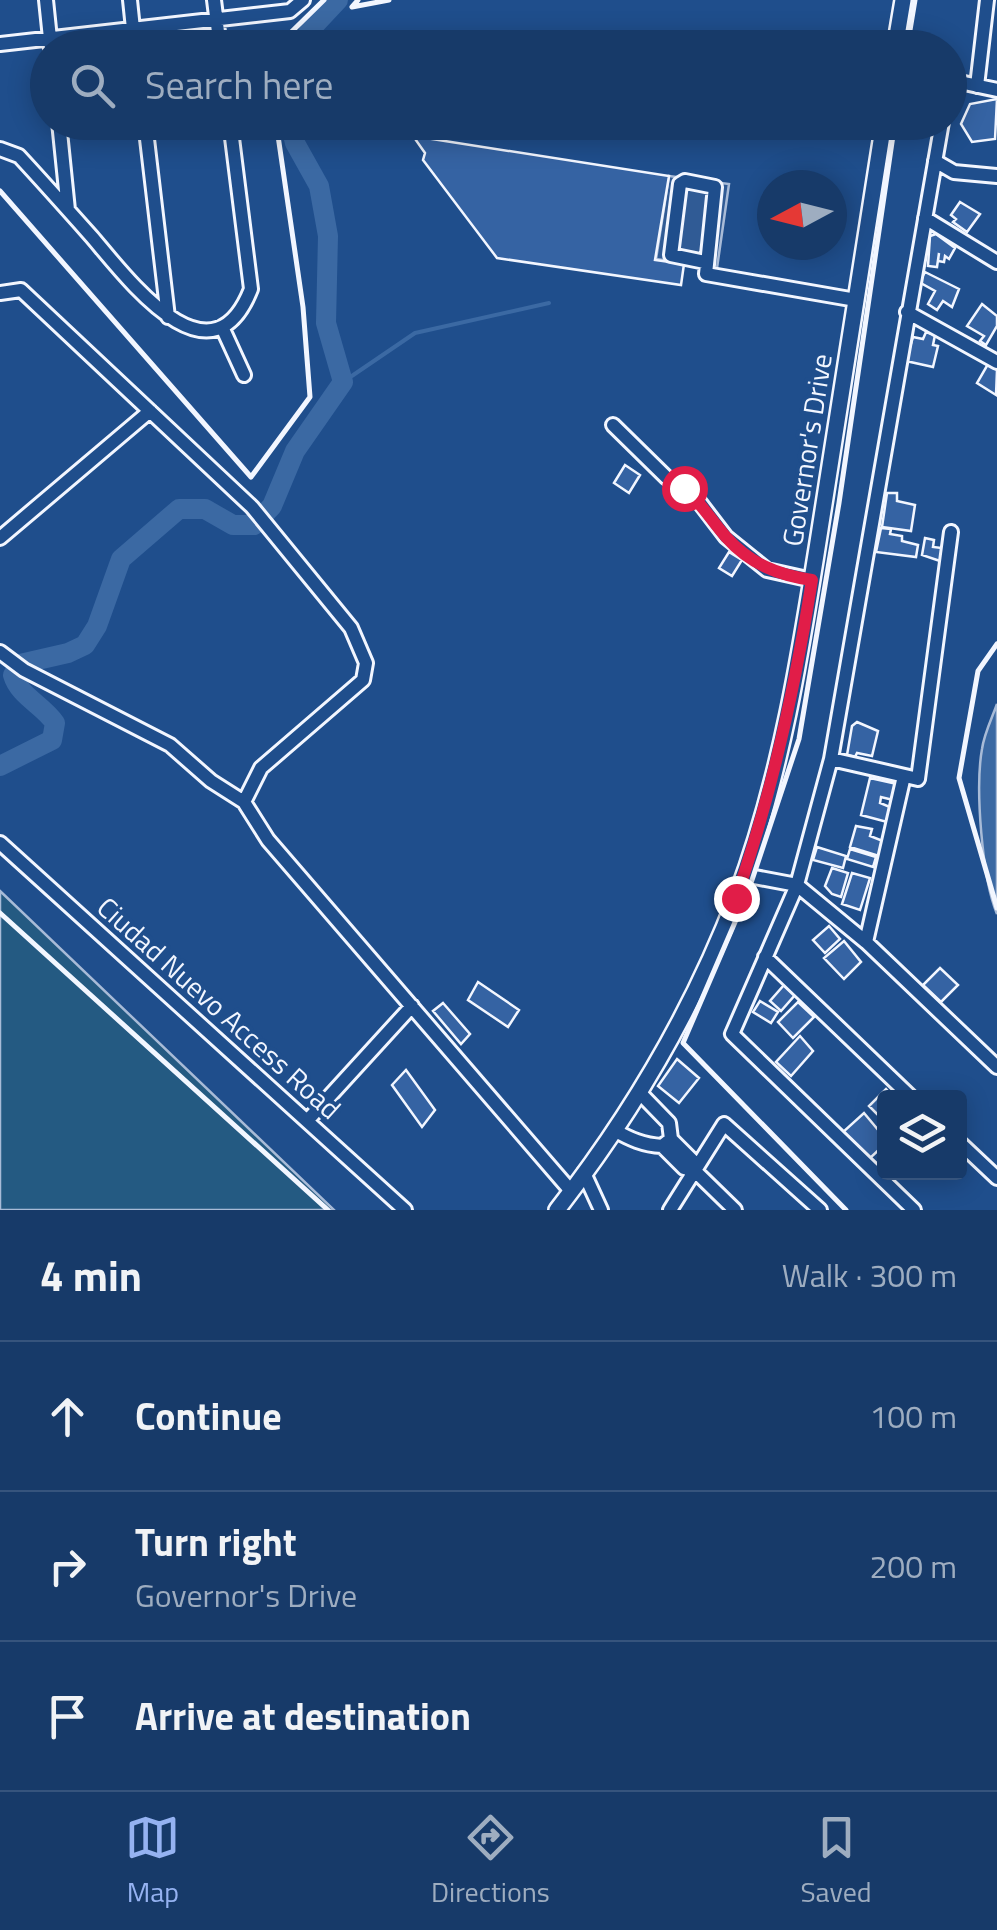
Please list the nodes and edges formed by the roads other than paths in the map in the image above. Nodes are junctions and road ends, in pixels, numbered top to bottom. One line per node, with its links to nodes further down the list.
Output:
1 (46, 0): 9 (street)
2 (130, 0): 8 (street)
3 (214, 0): 7 (street)
4 (902, 0): 12 (main road)
5 (988, 0): 16 (street)
6 (302, 1): 7 (street)
7 (216, 19): 8 (street); 11 (street)
8 (133, 29): 10 (street)
9 (49, 30)
10 (127, 30)
11 (218, 30)
12 (898, 30)
13 (30, 43): 14 (street)
14 (0, 44)
15 (967, 84): 16 (street)
16 (977, 86): 17 (street)
17 (997, 90)
18 (60, 140): 26 (street)
19 (146, 140): 33 (street)
20 (232, 140): 34 (street)
21 (881, 140): 31 (main road, Governor's Drive)
22 (939, 140): 24 (street)
23 (0, 149): 26 (street)
24 (936, 161): 25 (street); 27 (street)
25 (997, 176)
26 (68, 210): 33 (street)
27 (926, 218): 29 (street); 32 (street)
28 (705, 262): 28 (street); 31 (street)
29 (997, 262)
30 (0, 293): 37 (street)
31 (856, 300): 41 (main road, Governor's Drive)
32 (907, 312): 35 (street); 43 (street)
33 (168, 317): 34 (street)
34 (222, 326): 36 (street)
35 (997, 362)
36 (244, 375)
37 (150, 412): 40 (street); 45 (street)
38 (613, 425): 41 (street)
39 (951, 532): 44 (street)
40 (0, 538)
41 (812, 580): 47 (main road, Governor's Drive)
42 (0, 652): 45 (street)
43 (831, 759): 44 (street); 48 (street)
44 (904, 776): 49 (street)
45 (244, 802): 51 (street)
46 (0, 842): 55 (street, Ciudad Nuevo Access Road)
47 (744, 875): 48 (street); 54 (main road, Governor's Drive)
48 (797, 886): 49 (street); 50 (street)
49 (866, 942): 52 (street)
50 (764, 957): 53 (street); 69 (street)
51 (412, 1006): 55 (street); 62 (street)
52 (997, 1068)
53 (904, 1090)
54 (639, 1092): 56 (main road, Governor's Drive); 57 (street)
55 (308, 1121): 64 (street, Ciudad Nuevo Access Road)
56 (614, 1130): 57 (street); 60 (main road, Governor's Drive)
57 (667, 1142): 59 (street)
58 (967, 1149): 61 (street)
59 (695, 1171): 63 (street); 67 (street); 68 (street)
60 (584, 1173): 62 (main road, Governor's Drive); 66 (street)
61 (997, 1178)
62 (571, 1191): 65 (main road, Governor's Drive)
63 (729, 1208)
64 (406, 1210)
65 (556, 1210)
66 (601, 1210)
67 (670, 1210)
68 (820, 1210)
69 (914, 1210)

